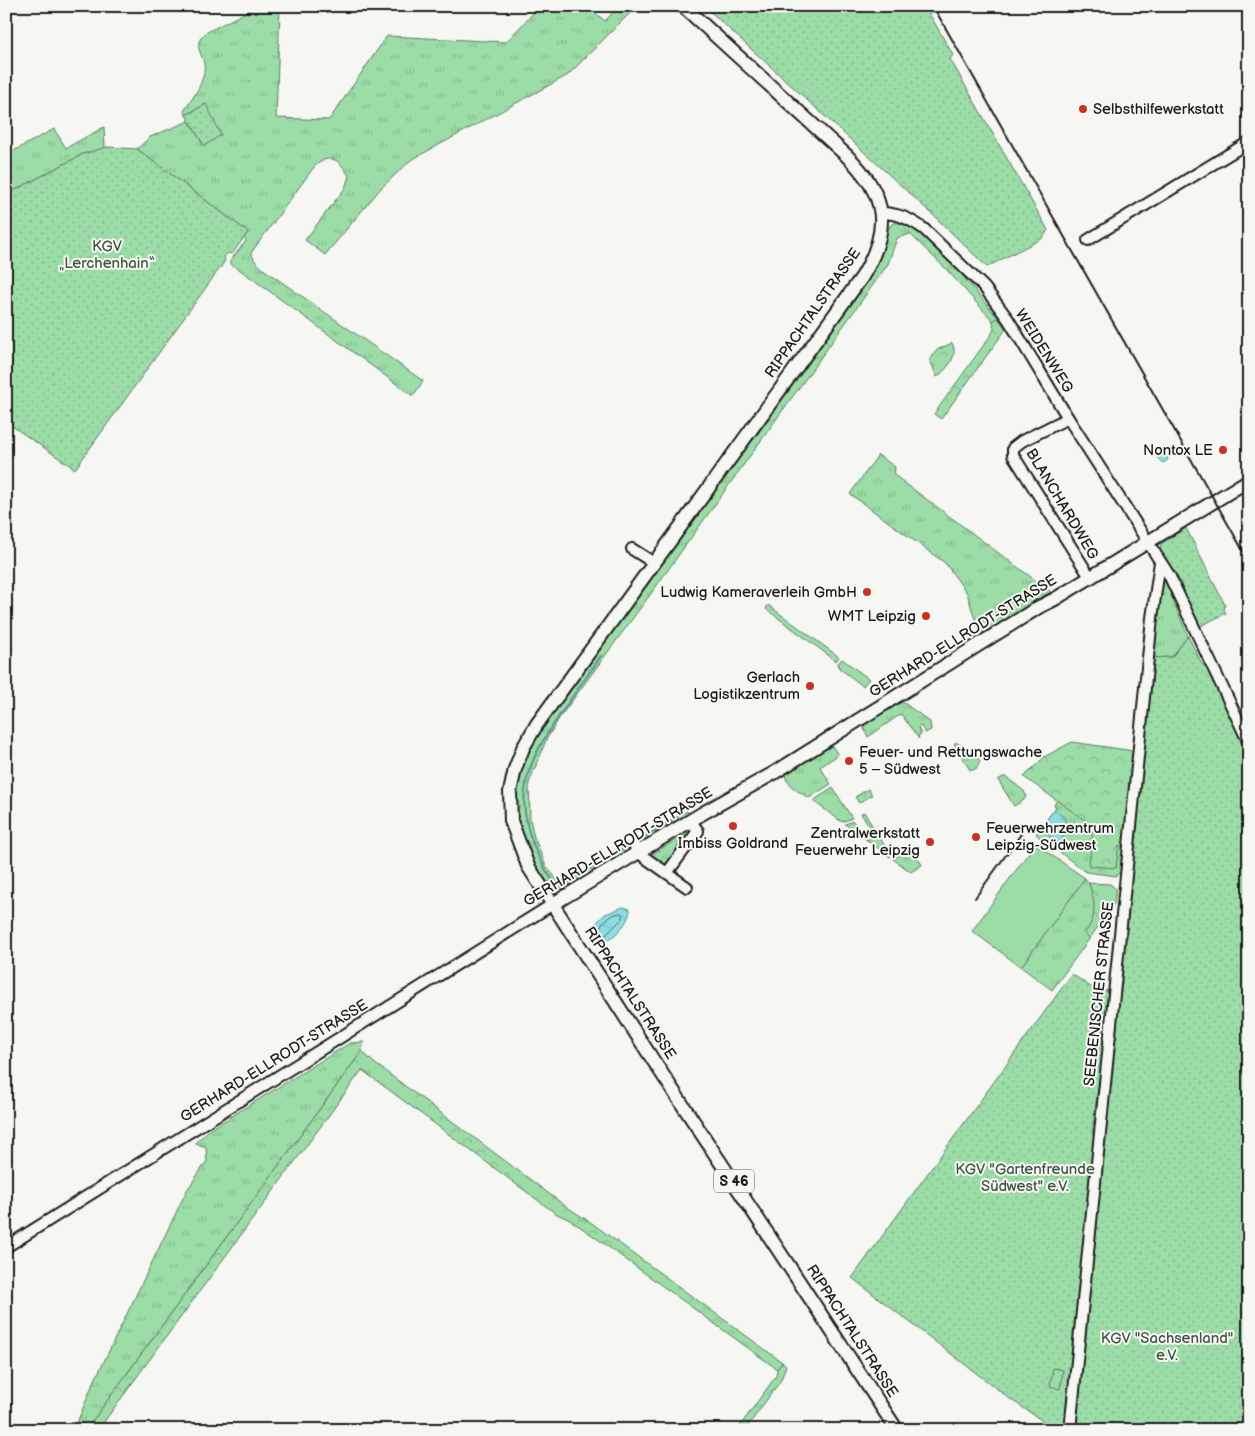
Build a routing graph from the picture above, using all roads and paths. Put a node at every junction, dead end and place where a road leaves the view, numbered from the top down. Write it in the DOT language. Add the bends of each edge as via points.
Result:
graph roads {
  1 [pos="683,6"];
  2 [pos="1249,142"];
  3 [pos="881,213"];
  4 [pos="1088,240"];
  5 [pos="1068,418"];
  6 [pos="1249,480"];
  7 [pos="1147,542"];
  8 [pos="632,549"];
  9 [pos="1160,562"];
  10 [pos="654,563"];
  11 [pos="1090,577"];
  12 [pos="1249,742"];
  13 [pos="691,821"];
  14 [pos="638,850"];
  15 [pos="666,873"];
  16 [pos="687,887"];
  17 [pos="553,904"];
  18 [pos="6,1247"];
  19 [pos="897,1430"];
  20 [pos="1070,1430"];
  1 -- 3 [label="main road, RIPPACHTALSTRASSE" via="857,165 873,188"];
  2 -- 4 [label="street"];
  3 -- 5 [label="street, WEIDENWEG" via="913,221 984,287 1008,319"];
  3 -- 10 [label="main road, RIPPACHTALSTRASSE" via="878,245 862,277"];
  5 -- 7 [label="street, WEIDENWEG"];
  5 -- 11 [label="street, BLANCHARDWEG" via="1013,448 1013,455"];
  6 -- 7 [label="main road, GERHARD-ELLRODT-STRASSE"];
  7 -- 9 [label="street, WEIDENWEG"];
  7 -- 11 [label="main road, GERHARD-ELLRODT-STRASSE"];
  8 -- 10 [label="street"];
  9 -- 12 [label="street, WEIDENWEG"];
  9 -- 20 [label="street, SEEBENISCHER STRASSE"];
  10 -- 17 [label="main road, RIPPACHTALSTRASSE" via="538,724 515,769 510,792 511,822 528,866"];
  11 -- 13 [label="main road, GERHARD-ELLRODT-STRASSE"];
  13 -- 14 [label="main road, GERHARD-ELLRODT-STRASSE"];
  13 -- 15 [label="street" via="698,831"];
  14 -- 15 [label="street"];
  14 -- 17 [label="main road, GERHARD-ELLRODT-STRASSE"];
  15 -- 16 [label="street"];
  17 -- 18 [label="street, GERHARD-ELLRODT-STRASSE"];
  17 -- 19 [label="main road, RIPPACHTALSTRASSE / S 46"];
}
